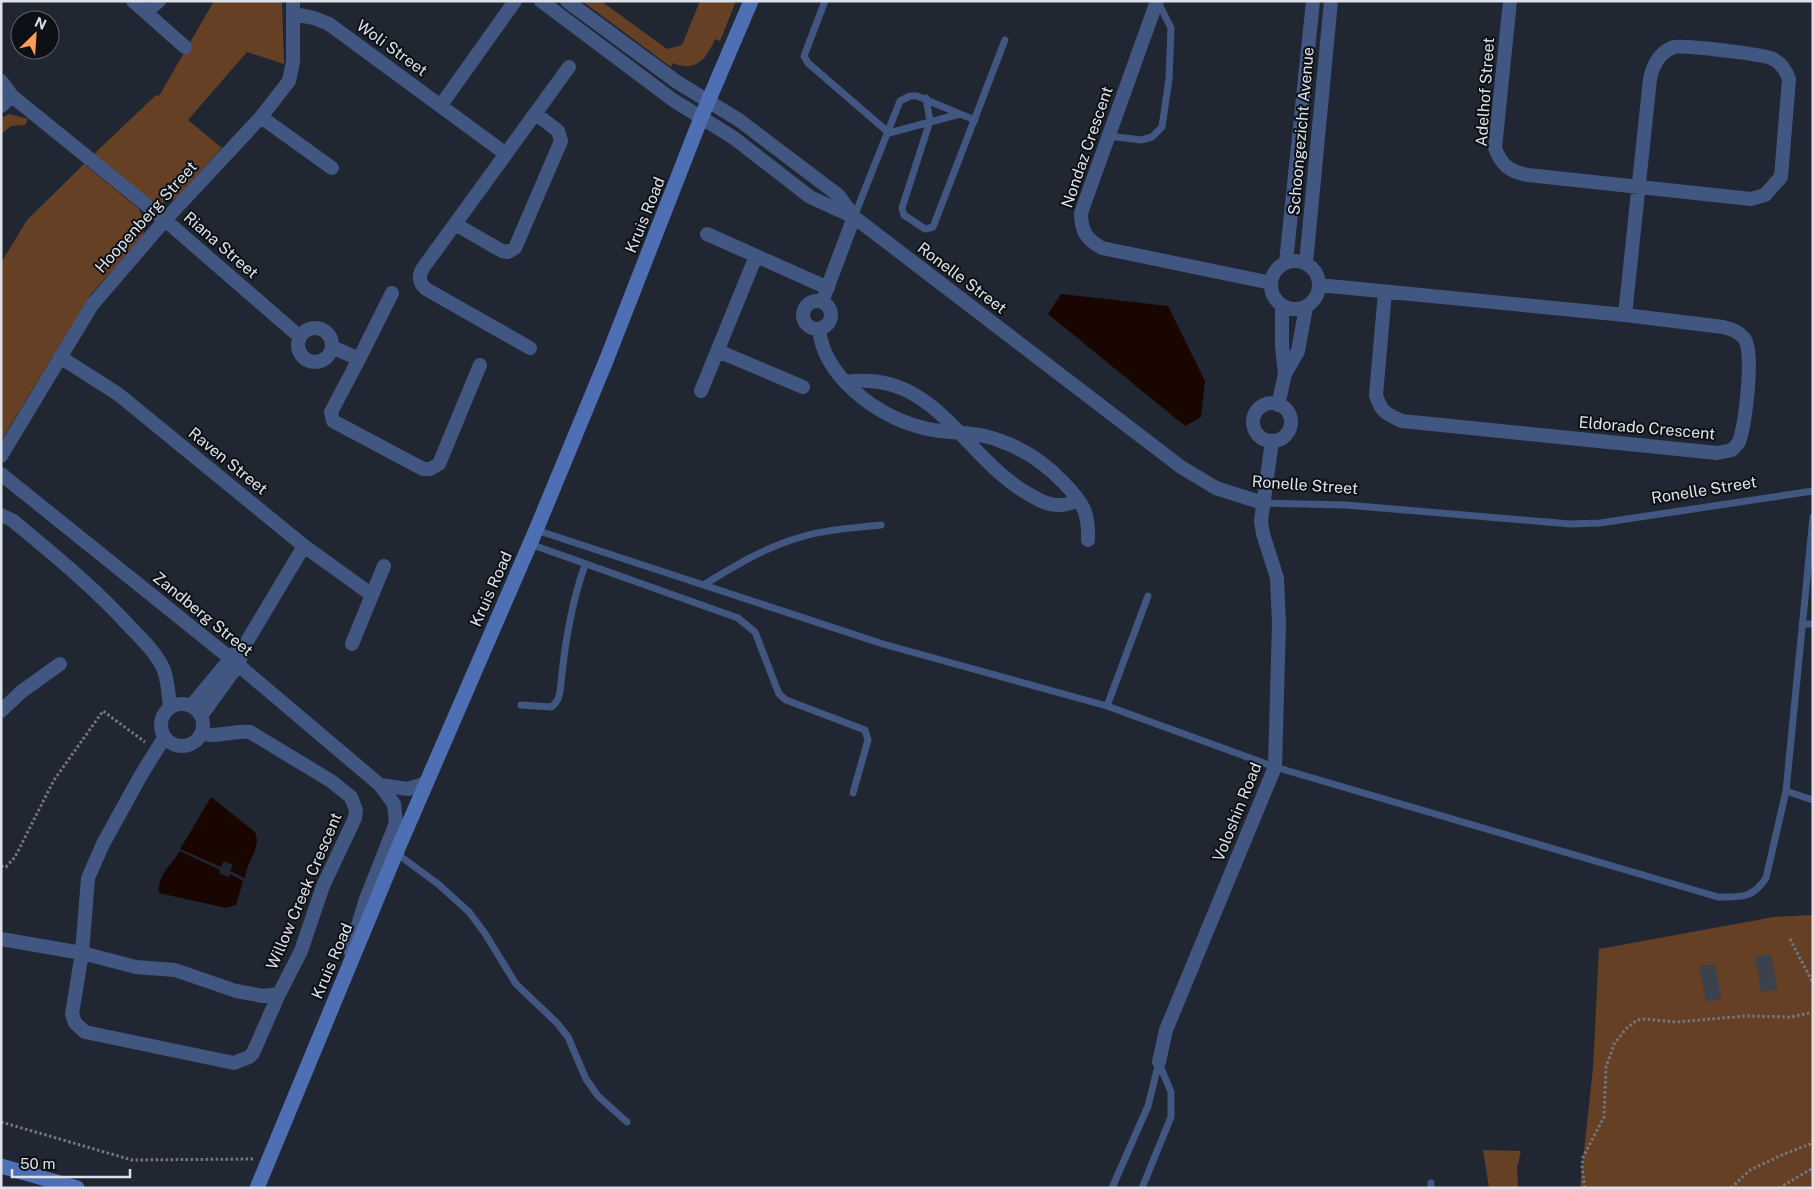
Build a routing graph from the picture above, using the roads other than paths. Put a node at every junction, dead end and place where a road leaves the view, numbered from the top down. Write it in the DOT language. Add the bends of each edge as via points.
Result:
graph roads {
  1 [pos="133,1"];
  2 [pos="159,1"];
  3 [pos="515,1"];
  4 [pos="541,1"];
  5 [pos="567,1"];
  6 [pos="752,1"];
  7 [pos="825,1"];
  8 [pos="1157,1"];
  9 [pos="1312,1"];
  10 [pos="1331,1"];
  11 [pos="1510,1"];
  12 [pos="293,8"];
  13 [pos="146,12"];
  14 [pos="1005,40"];
  15 [pos="186,47"];
  16 [pos="570,67"];
  17 [pos="1,81"];
  18 [pos="12,96"];
  19 [pos="926,98"];
  20 [pos="708,101"];
  21 [pos="441,105"];
  22 [pos="1,106"];
  23 [pos="536,114"];
  24 [pos="960,114"];
  25 [pos="261,117"];
  26 [pos="701,118"];
  27 [pos="975,120"];
  28 [pos="930,121"];
  29 [pos="889,133"];
  30 [pos="1109,136"];
  31 [pos="506,154"];
  32 [pos="332,168"];
  33 [pos="1638,187"];
  34 [pos="854,217"];
  35 [pos="165,220"];
  36 [pos="455,224"];
  37 [pos="707,234"];
  38 [pos="756,256"];
  39 [pos="1286,262"];
  40 [pos="1306,264"];
  41 [pos="1270,284"];
  42 [pos="1320,285"];
  43 [pos="828,288"];
  44 [pos="1385,292"];
  45 [pos="392,293"];
  46 [pos="822,302"];
  47 [pos="1282,305"];
  48 [pos="1306,307"];
  49 [pos="1625,315"];
  50 [pos="819,329"];
  51 [pos="300,337"];
  52 [pos="332,347"];
  53 [pos="530,348"];
  54 [pos="718,351"];
  55 [pos="60,357"];
  56 [pos="359,359"];
  57 [pos="480,365"];
  58 [pos="1285,374"];
  59 [pos="846,382"];
  60 [pos="803,387"];
  61 [pos="702,391"];
  62 [pos="1278,404"];
  63 [pos="963,434"];
  64 [pos="1272,441"];
  65 [pos="1,456"];
  66 [pos="1,474"];
  67 [pos="1813,491"];
  68 [pos="1079,501"];
  69 [pos="1263,503"];
  70 [pos="1,515"];
  71 [pos="1813,517"];
  72 [pos="881,525"];
  73 [pos="533,537"];
  74 [pos="1088,540"];
  75 [pos="304,546"];
  76 [pos="585,565"];
  77 [pos="384,566"];
  78 [pos="706,584"];
  79 [pos="372,596"];
  80 [pos="1148,596"];
  81 [pos="1802,624"];
  82 [pos="1813,624"];
  83 [pos="352,644"];
  84 [pos="234,662"];
  85 [pos="60,664"];
  86 [pos="521,705"];
  87 [pos="1107,706"];
  88 [pos="170,708"];
  89 [pos="1,711"];
  90 [pos="196,711"];
  91 [pos="202,734"];
  92 [pos="164,738"];
  93 [pos="1275,767"];
  94 [pos="427,783"];
  95 [pos="380,785"];
  96 [pos="1786,791"];
  97 [pos="853,793"];
  98 [pos="1813,800"];
  99 [pos="396,852"];
  100 [pos="1,939"];
  101 [pos="82,953"];
  102 [pos="343,981"];
  103 [pos="279,994"];
  104 [pos="1159,1062"];
  105 [pos="627,1122"];
  106 [pos="1,1166"];
  107 [pos="77,1188"];
  108 [pos="257,1188"];
  109 [pos="1112,1188"];
  110 [pos="1142,1188"];
  1 -- 13 [label="street"];
  2 -- 13 [label="street"];
  3 -- 21 [label="street"];
  4 -- 26 [label="street, Ronelle Street"];
  5 -- 20 [label="street, Ronelle Street"];
  6 -- 20 [label="street, Kruis Road"];
  7 -- 29 [label="lane" via="804,56"];
  8 -- 30 [label="street, Nondaz Crescent"];
  8 -- 30 [label="lane" via="1171,28 1169,79 1162,127 1152,137 1141,140"];
  9 -- 39 [label="street, Schoongezicht Avenue"];
  10 -- 40 [label="street, Schoongezicht Avenue"];
  11 -- 33 [label="street, Adelhof Street" via="1495,148 1499,158 1506,168 1517,174"];
  12 -- 21 [label="street, Woli Street" via="329,24"];
  12 -- 25 [label="street, Hoopenberg Street" via="292,75"];
  13 -- 15 [label="street"];
  14 -- 27 [label="lane"];
  16 -- 23 [label="street"];
  17 -- 18 [label="street, Riana Street"];
  18 -- 22 [label="street"];
  18 -- 35 [label="street, Riana Street"];
  19 -- 24 [label="lane"];
  19 -- 28 [label="lane"];
  19 -- 29 [label="lane" via="910,96 900,101"];
  20 -- 26 [label="street, Kruis Road"];
  20 -- 34 [label="street, Ronelle Street" via="739,120 838,196"];
  21 -- 31 [label="street, Woli Street"];
  23 -- 31 [label="street"];
  23 -- 36 [label="street" via="558,131 561,141 515,248 502,251"];
  24 -- 27 [label="lane"];
  24 -- 28 [label="lane"];
  25 -- 32 [label="street"];
  25 -- 35 [label="street, Hoopenberg Street"];
  26 -- 34 [label="street, Ronelle Street" via="734,138 810,196"];
  26 -- 73 [label="street, Kruis Road"];
  27 -- 28 [label="lane" via="933,227 925,229 904,215 902,208"];
  28 -- 29 [label="lane"];
  29 -- 34 [label="lane"];
  30 -- 41 [label="street, Nondaz Crescent" via="1081,213 1084,233 1092,243 1102,248"];
  31 -- 36 [label="street"];
  33 -- 33 [label="street" via="1751,199 1764,195 1781,177 1789,79 1785,68 1773,59 1756,54 1675,47 1663,53 1653,66 1650,79"];
  33 -- 49 [label="street"];
  34 -- 43 [label="street"];
  34 -- 69 [label="street, Ronelle Street" via="1181,467 1216,488"];
  35 -- 51 [label="street, Riana Street"];
  35 -- 55 [label="street, Hoopenberg Street" via="92,305"];
  36 -- 53 [label="street" via="420,272 421,284"];
  37 -- 38 [label="street"];
  38 -- 43 [label="street"];
  38 -- 54 [label="street"];
  39 -- 40 [label="street" via="1294,260"];
  39 -- 41 [label="street" via="1274,272"];
  40 -- 42 [label="street" via="1315,271"];
  41 -- 47 [label="street" via="1273,296"];
  42 -- 44 [label="street, Eldorado Crescent"];
  42 -- 48 [label="street" via="1314,300"];
  43 -- 46 [label="street"];
  44 -- 49 [label="street, Eldorado Crescent"];
  44 -- 49 [label="street, Eldorado Crescent" via="1376,395 1380,408 1389,416 1402,421 1717,453 1732,450 1742,434 1748,368 1748,348 1744,338 1736,330 1723,327"];
  45 -- 56 [label="street"];
  46 -- 50 [label="street" via="829,308 831,317 827,325"];
  46 -- 50 [label="street" via="813,302 804,312 807,324"];
  47 -- 48 [label="street" via="1294,309"];
  47 -- 58 [label="street"];
  48 -- 58 [label="street" via="1298,351"];
  50 -- 59 [label="street" via="833,367"];
  51 -- 52 [label="street" via="308,329 320,328 330,335"];
  51 -- 52 [label="street" via="301,354 310,361 322,360"];
  52 -- 56 [label="street"];
  54 -- 60 [label="street"];
  54 -- 61 [label="street"];
  55 -- 65 [label="street, Hoopenberg Street"];
  55 -- 75 [label="street, Raven Street" via="118,394"];
  56 -- 57 [label="street" via="331,412 333,421 423,469 439,464"];
  58 -- 62 [label="street"];
  59 -- 63 [label="street" via="874,406 898,419 920,428"];
  59 -- 63 [label="street" via="874,380 904,388"];
  62 -- 64 [label="street" via="1289,414 1291,426 1284,437"];
  62 -- 64 [label="street" via="1262,407 1257,411 1254,422 1257,433"];
  63 -- 68 [label="street" via="984,435 1020,449 1052,471"];
  63 -- 68 [label="street" via="996,471 1020,490 1052,504"];
  64 -- 69 [label="street"];
  66 -- 84 [label="street, Zandberg Street"];
  67 -- 69 [label="lane, Ronelle Street" via="1600,523 1570,524 1346,505"];
  68 -- 74 [label="street" via="1088,521"];
  69 -- 93 [label="street, Voloshin Road" via="1263,534 1277,578"];
  70 -- 88 [label="street" via="12,520 70,568 140,636 164,670"];
  71 -- 81 [label="lane"];
  72 -- 78 [label="lane" via="825,532 780,544 748,558"];
  73 -- 76 [label="lane"];
  73 -- 78 [label="lane"];
  73 -- 94 [label="street, Kruis Road"];
  75 -- 79 [label="street, Raven Street"];
  75 -- 84 [label="street"];
  76 -- 86 [label="lane" via="566,629 559,698 551,706"];
  76 -- 97 [label="lane" via="738,618 750,627 755,632 779,694 786,700 865,730 868,740"];
  77 -- 79 [label="street"];
  78 -- 87 [label="lane" via="883,644"];
  79 -- 83 [label="street"];
  80 -- 87 [label="lane"];
  81 -- 82 [label="lane"];
  81 -- 96 [label="lane"];
  84 -- 90 [label="street"];
  84 -- 95 [label="street, Zandberg Street"];
  85 -- 89 [label="street"];
  87 -- 93 [label="lane"];
  88 -- 90 [label="street" via="183,704"];
  88 -- 92 [label="street" via="160,723"];
  90 -- 91 [label="street" via="204,726"];
  91 -- 92 [label="street" via="187,746 174,746"];
  91 -- 103 [label="street, Willow Creek Crescent" via="219,737 250,732 331,781 355,804 355,818 330,866 301,951"];
  92 -- 101 [label="street" via="103,844 88,878"];
  93 -- 96 [label="lane" via="1718,897 1741,897 1759,889 1766,878"];
  93 -- 104 [label="street, Voloshin Road" via="1166,1030"];
  94 -- 95 [label="street" via="408,789"];
  94 -- 99 [label="street, Kruis Road"];
  95 -- 102 [label="street, Zandberg Street" via="394,804 396,823 366,899"];
  96 -- 98 [label="lane"];
  99 -- 102 [label="street, Kruis Road"];
  99 -- 105 [label="lane" via="469,912 516,984 568,1037 586,1079 598,1096"];
  100 -- 101 [label="street, Willow Creek Crescent"];
  101 -- 103 [label="street, Willow Creek Crescent" via="136,967 175,970 236,991 263,996"];
  101 -- 103 [label="street" via="72,1014 79,1028 234,1063 253,1053"];
  102 -- 108 [label="street, Kruis Road"];
  104 -- 109 [label="lane" via="1148,1106"];
  104 -- 110 [label="lane" via="1172,1092 1171,1117"];
  106 -- 107 [label="street"];
}
